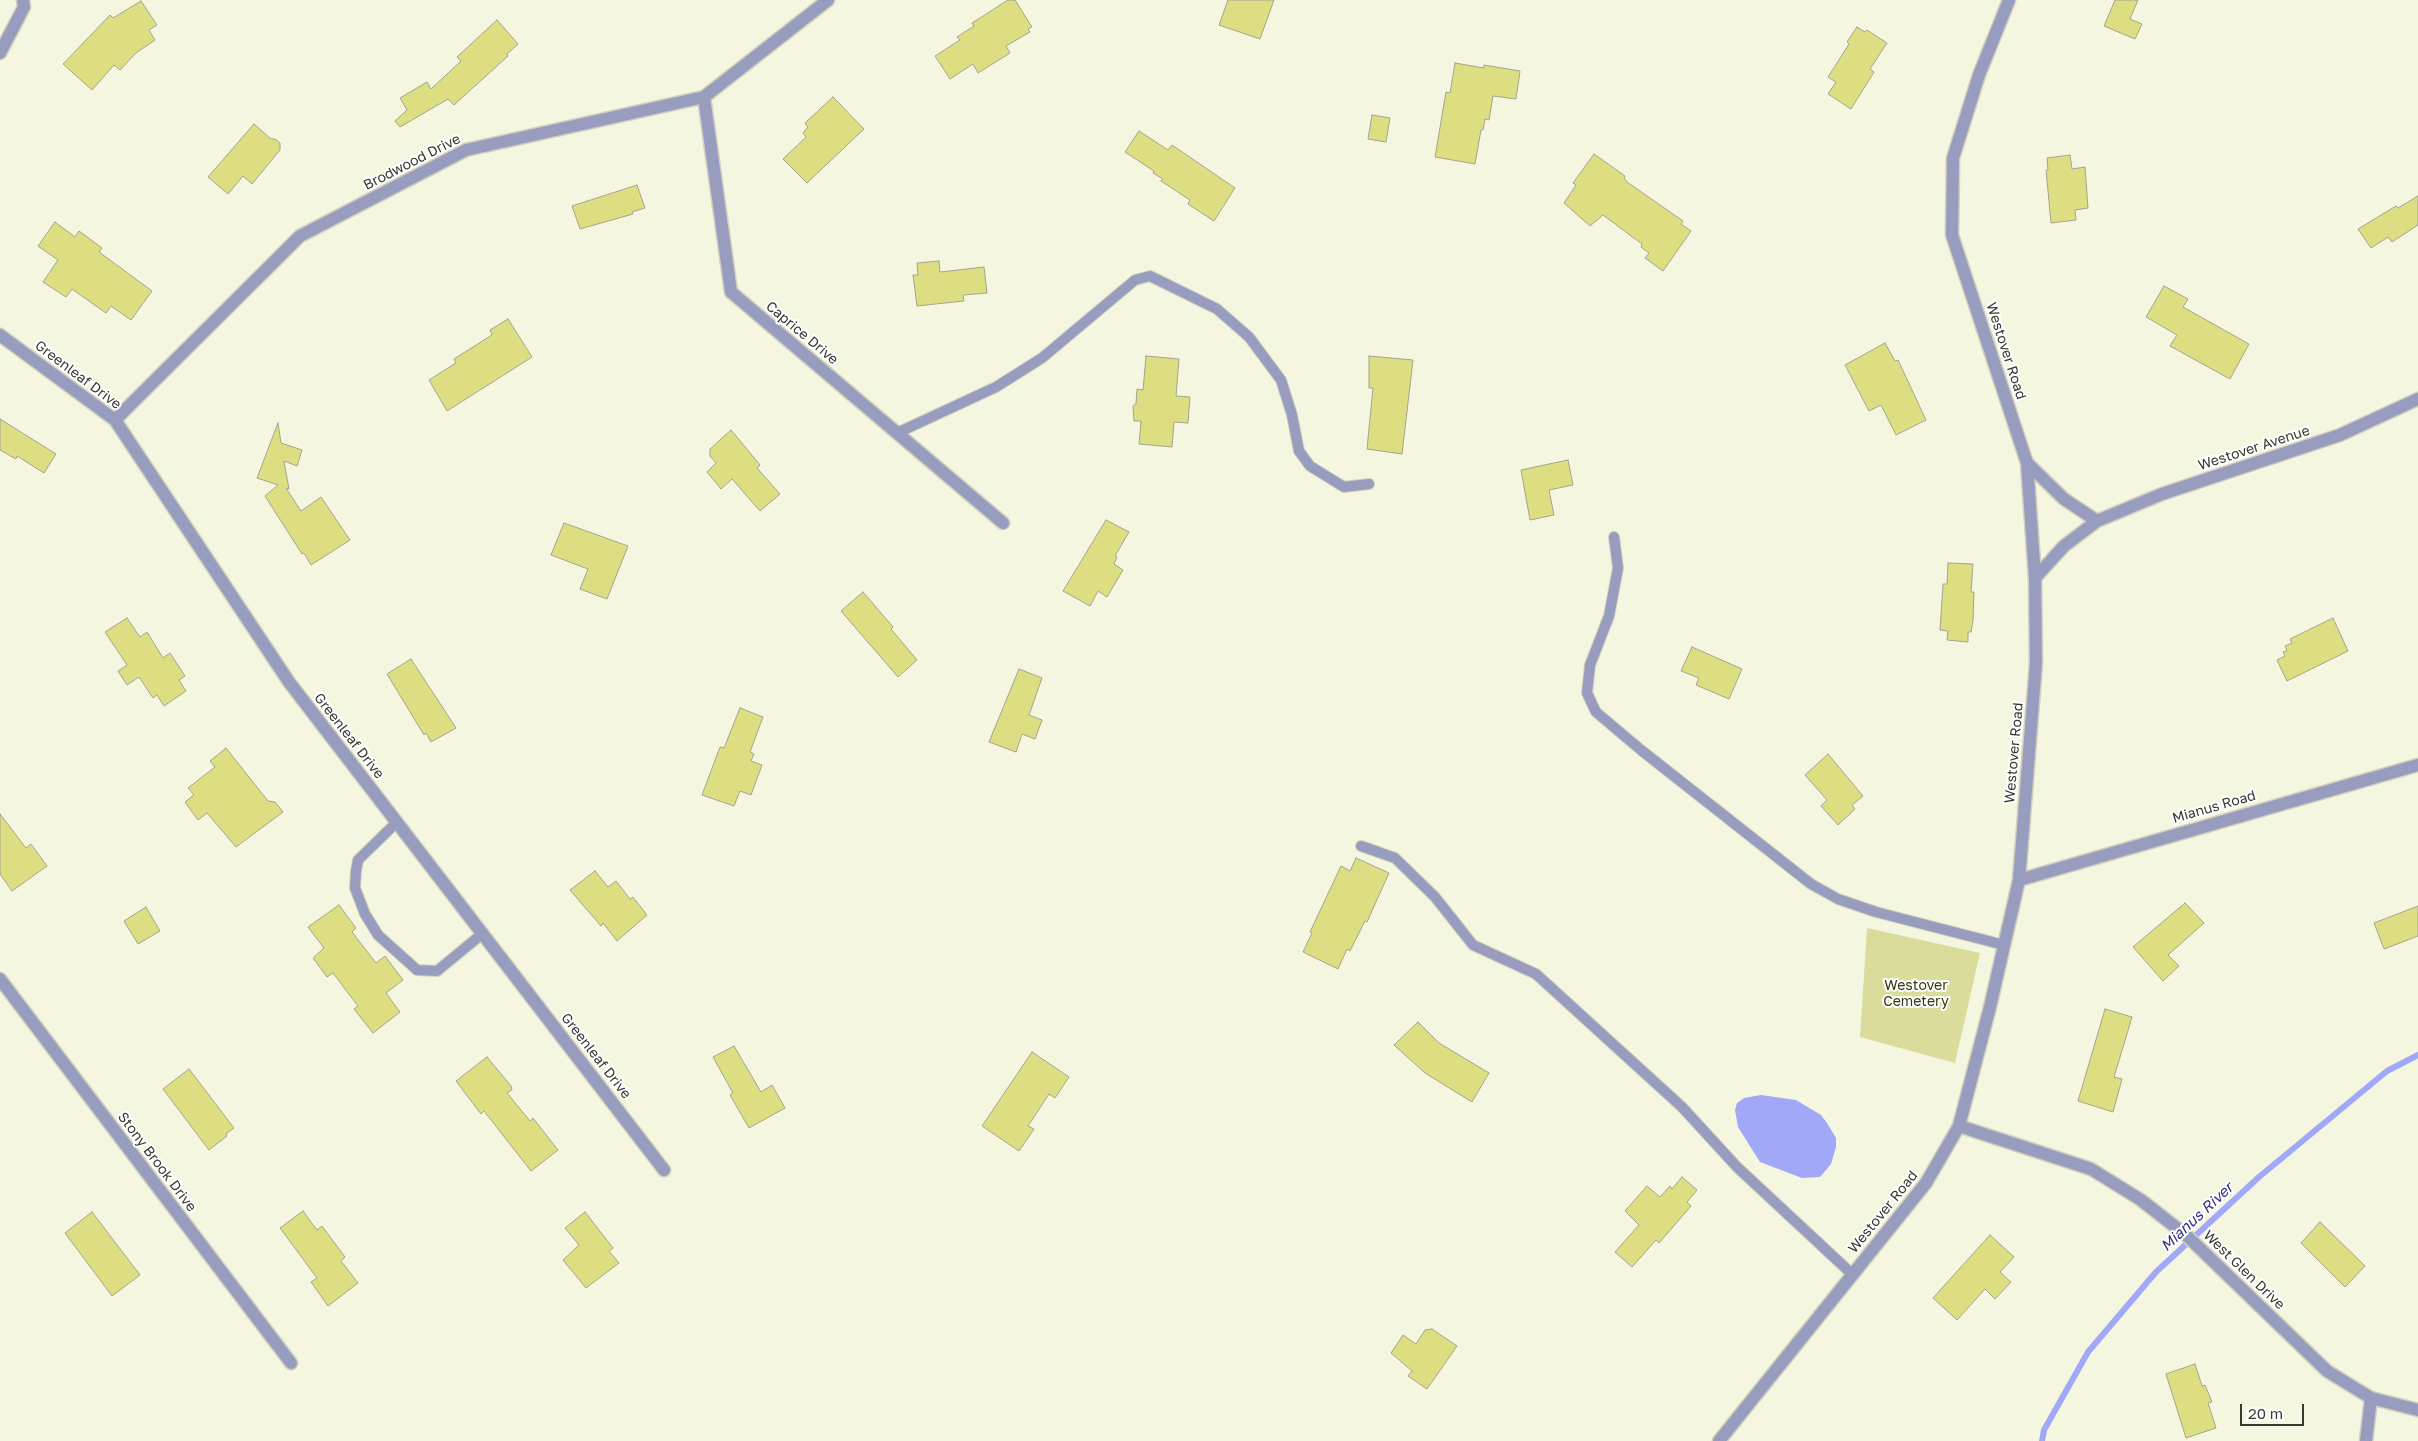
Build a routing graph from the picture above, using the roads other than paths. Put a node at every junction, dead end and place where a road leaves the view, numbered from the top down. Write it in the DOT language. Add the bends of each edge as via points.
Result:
graph roads {
  1 [pos="23,0"];
  2 [pos="828,0"];
  3 [pos="2009,0"];
  4 [pos="0,53"];
  5 [pos="704,97"];
  6 [pos="0,335"];
  7 [pos="2418,399"];
  8 [pos="114,420"];
  9 [pos="897,433"];
  10 [pos="2027,464"];
  11 [pos="1370,484"];
  12 [pos="2097,522"];
  13 [pos="1004,523"];
  14 [pos="1614,537"];
  15 [pos="2035,578"];
  16 [pos="2418,765"];
  17 [pos="397,822"];
  18 [pos="1361,846"];
  19 [pos="2019,880"];
  20 [pos="482,934"];
  21 [pos="2004,945"];
  22 [pos="0,979"];
  23 [pos="1959,1126"];
  24 [pos="664,1170"];
  25 [pos="1852,1274"];
  26 [pos="291,1363"];
  27 [pos="2371,1398"];
  28 [pos="2418,1410"];
  29 [pos="1719,1441"];
  30 [pos="2366,1441"];
  1 -- 4 [label="street" via="24,7"];
  2 -- 5 [label="street, Brodwood Drive"];
  3 -- 10 [label="street, Westover Road" via="1979,75 1953,158 1952,235"];
  5 -- 8 [label="street, Brodwood Drive" via="466,150 300,236"];
  5 -- 9 [label="street, Caprice Drive" via="731,292"];
  6 -- 8 [label="street, Greenleaf Drive"];
  7 -- 12 [label="street, Westover Avenue" via="2340,435 2162,494"];
  8 -- 17 [label="street, Greenleaf Drive" via="289,682"];
  9 -- 11 [label="lane" via="996,388 1042,358 1134,280 1150,276 1218,309 1249,337 1281,380 1299,451 1310,466 1344,487"];
  9 -- 13 [label="street, Caprice Drive"];
  10 -- 12 [label="street" via="2064,499"];
  10 -- 15 [label="street, Westover Road"];
  12 -- 15 [label="street, Westover Avenue" via="2064,546"];
  14 -- 21 [label="lane" via="1618,568 1609,616 1590,665 1587,693 1596,712 1811,884 1838,899 1876,912"];
  15 -- 19 [label="street, Westover Road" via="2036,663"];
  16 -- 19 [label="street, Mianus Road"];
  17 -- 20 [label="street, Greenleaf Drive"];
  17 -- 20 [label="lane" via="358,860 356,871 355,888 378,935 417,970 437,971"];
  18 -- 25 [label="lane" via="1395,858 1435,898 1473,945 1536,974 1682,1107 1737,1167"];
  19 -- 21 [label="street, Westover Road"];
  20 -- 24 [label="street, Greenleaf Drive"];
  21 -- 23 [label="street, Westover Road"];
  22 -- 26 [label="street, Stony Brook Drive"];
  23 -- 25 [label="street, Westover Road" via="1926,1183"];
  23 -- 27 [label="street, West Glen Drive" via="2091,1170 2169,1220 2327,1371"];
  25 -- 29 [label="street, Westover Road"];
  27 -- 28 [label="street, West Glen Drive"];
  27 -- 30 [label="street"];
}
